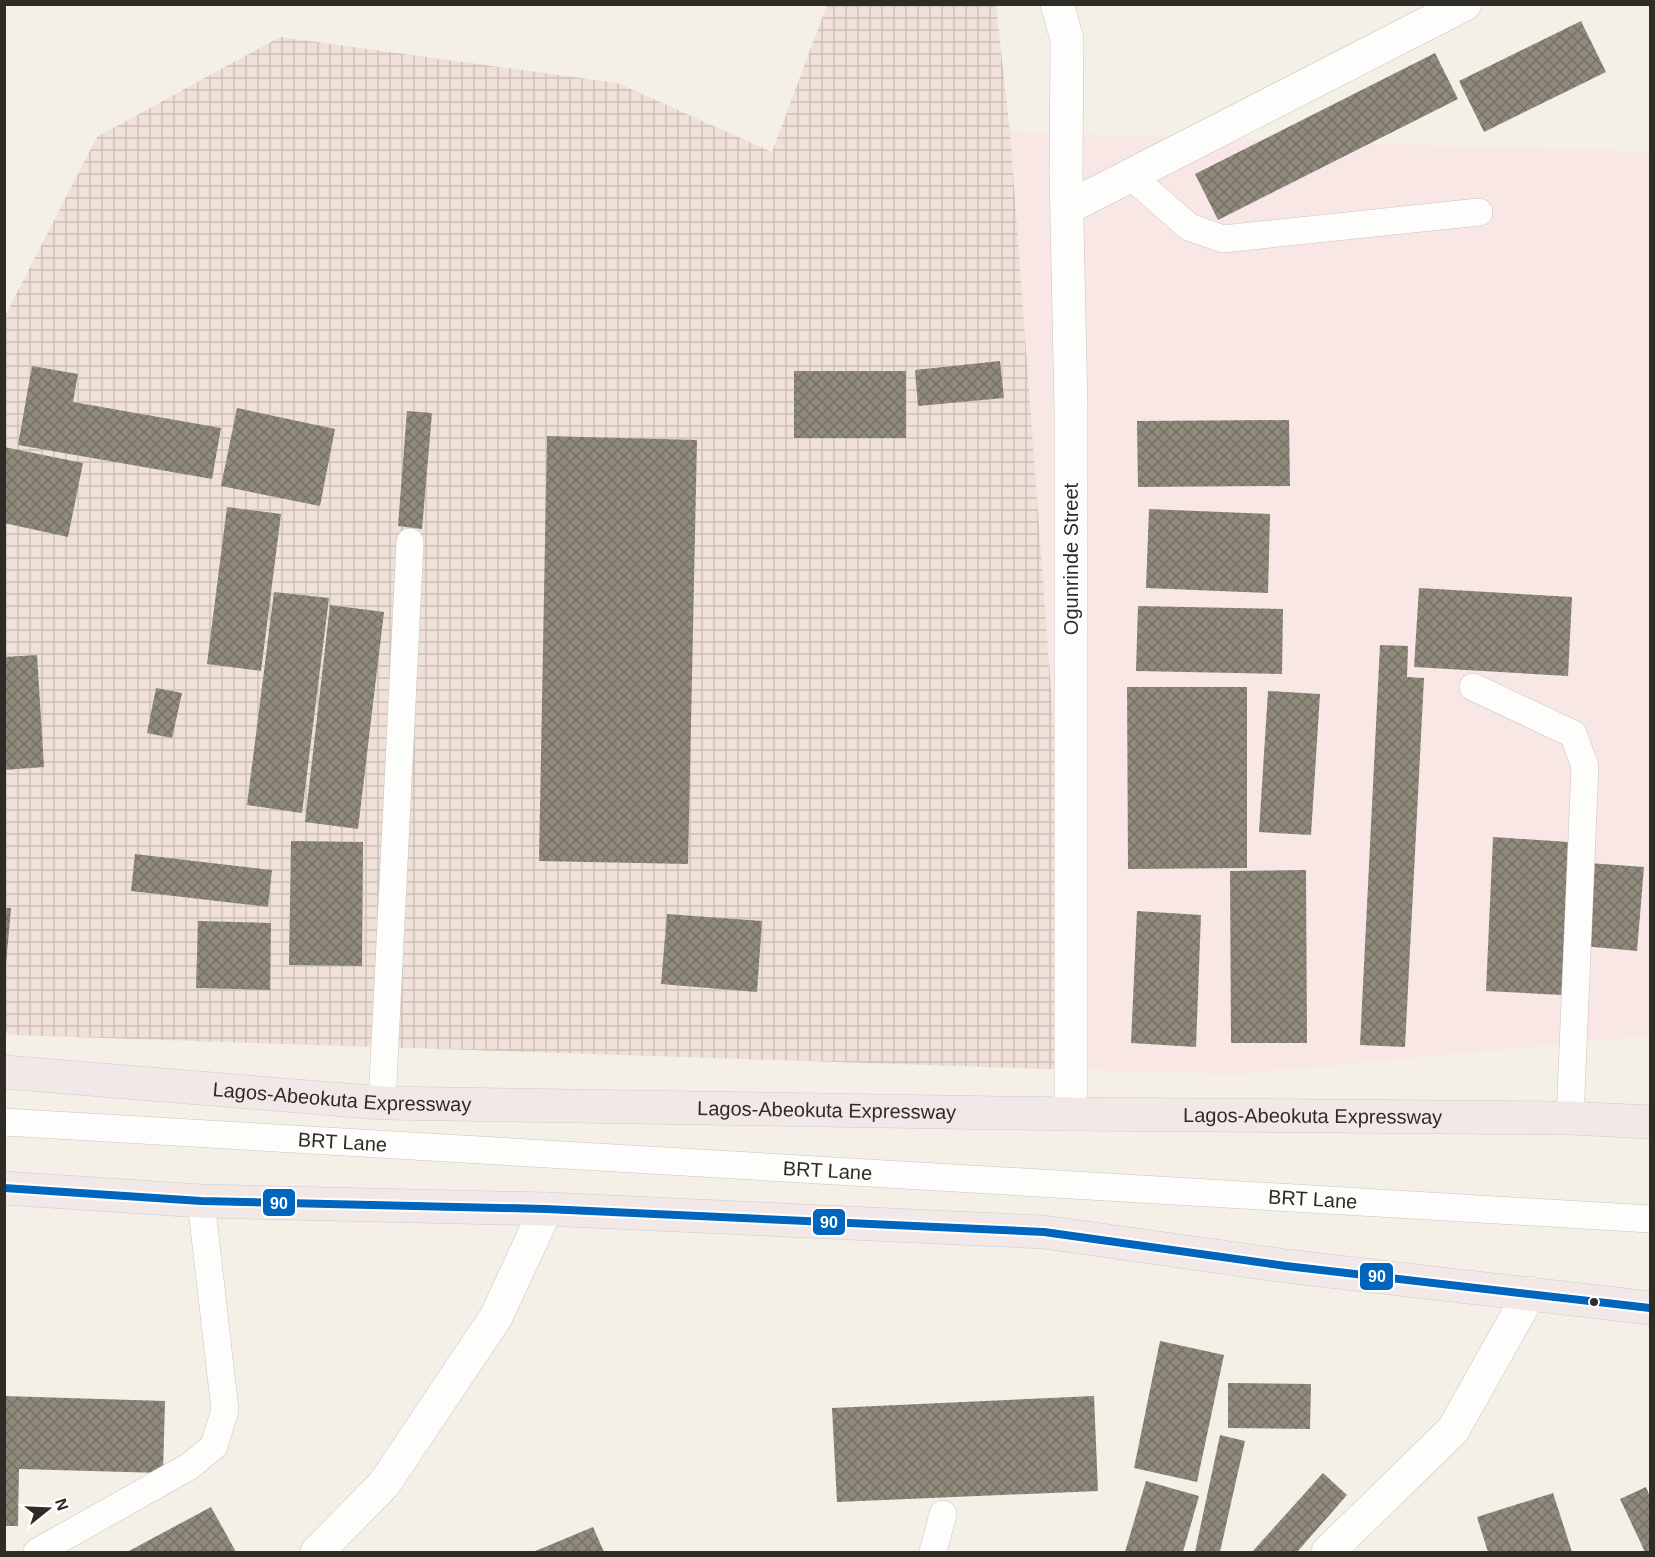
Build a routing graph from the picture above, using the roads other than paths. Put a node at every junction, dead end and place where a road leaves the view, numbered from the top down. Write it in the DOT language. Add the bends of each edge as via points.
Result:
graph roads {
  1 [pos="1057,4"];
  2 [pos="1465,4"];
  3 [pos="1131,176"];
  4 [pos="1067,208"];
  5 [pos="1479,212"];
  6 [pos="410,542"];
  7 [pos="1473,687"];
  8 [pos="4,1072"];
  9 [pos="382,1103"];
  10 [pos="1071,1114"];
  11 [pos="1570,1118"];
  12 [pos="4,1122"];
  13 [pos="1650,1122"];
  14 [pos="4,1188"];
  15 [pos="201,1201"];
  16 [pos="546,1209"];
  17 [pos="1650,1219"];
  18 [pos="1530,1293"];
  19 [pos="1650,1308"];
  20 [pos="943,1514"];
  21 [pos="37,1552"];
  22 [pos="317,1552"];
  23 [pos="933,1552"];
  24 [pos="1328,1552"];
  1 -- 4 [label="street, Ogunrinde Street" via="1067,39"];
  2 -- 3 [label="street"];
  3 -- 4 [label="street"];
  3 -- 5 [label="lane" via="1189,227 1223,239"];
  4 -- 10 [label="street, Ogunrinde Street" via="1071,410"];
  6 -- 9 [label="lane"];
  7 -- 11 [label="lane" via="1573,734 1585,766"];
  8 -- 9 [label="highway, Lagos-Abeokuta Expressway"];
  9 -- 10 [label="highway, Lagos-Abeokuta Expressway"];
  10 -- 11 [label="highway, Lagos-Abeokuta Expressway"];
  11 -- 13 [label="highway, Lagos-Abeokuta Expressway"];
  12 -- 17 [label="lane, BRT Lane"];
  14 -- 15 [label="highway"];
  15 -- 16 [label="highway"];
  15 -- 21 [label="lane" via="225,1410 214,1446 190,1466"];
  16 -- 18 [label="highway" via="1044,1232 1286,1266"];
  16 -- 22 [label="street" via="484,1335 384,1484"];
  18 -- 19 [label="highway"];
  18 -- 24 [label="street" via="1452,1430"];
  20 -- 23 [label="lane"];
}
